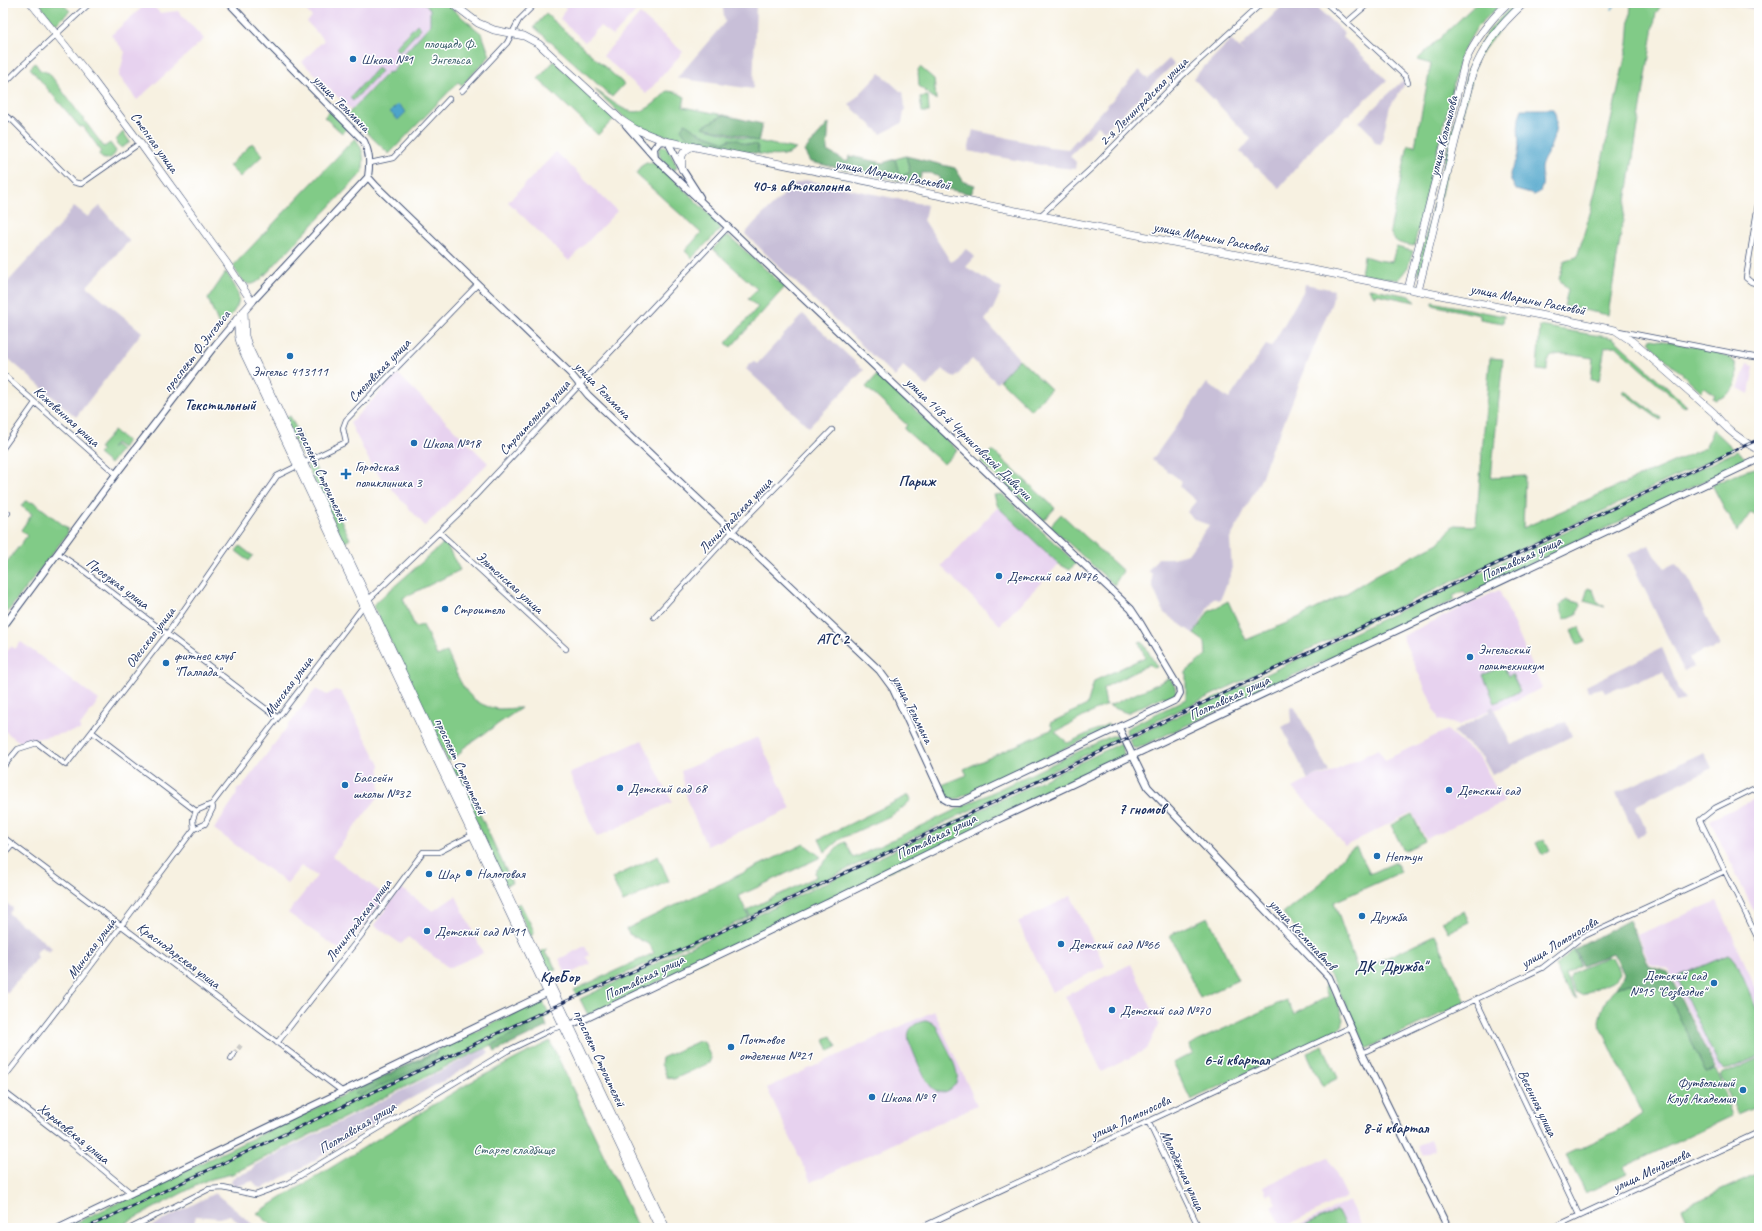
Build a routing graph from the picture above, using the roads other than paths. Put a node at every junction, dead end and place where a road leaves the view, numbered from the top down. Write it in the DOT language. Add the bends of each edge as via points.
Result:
graph roads {
  1 [pos="31,3"];
  2 [pos="90,3"];
  3 [pos="229,3"];
  4 [pos="452,3"];
  5 [pos="536,3"];
  6 [pos="1262,3"];
  7 [pos="1326,3"];
  8 [pos="1369,3"];
  9 [pos="1508,3"];
  10 [pos="1524,3"];
  11 [pos="1347,22"];
  12 [pos="513,33"];
  13 [pos="55,34"];
  14 [pos="1408,82"];
  15 [pos="3,85"];
  16 [pos="462,91"];
  17 [pos="449,99"];
  18 [pos="3,114"];
  19 [pos="621,120"];
  20 [pos="666,141"];
  21 [pos="140,143"];
  22 [pos="691,147"];
  23 [pos="655,158"];
  24 [pos="370,163"];
  25 [pos="682,169"];
  26 [pos="368,177"];
  27 [pos="1759,198"];
  28 [pos="708,208"];
  29 [pos="1040,216"];
  30 [pos="728,227"];
  31 [pos="478,284"];
  32 [pos="1759,284"];
  33 [pos="1408,289"];
  34 [pos="1418,291"];
  35 [pos="252,302"];
  36 [pos="244,311"];
  37 [pos="237,319"];
  38 [pos="1615,330"];
  39 [pos="1759,358"];
  40 [pos="3,374"];
  41 [pos="580,384"];
  42 [pos="35,403"];
  43 [pos="832,430"];
  44 [pos="3,448"];
  45 [pos="1759,450"];
  46 [pos="1759,459"];
  47 [pos="300,465"];
  48 [pos="116,474"];
  49 [pos="3,509"];
  50 [pos="8,513"];
  51 [pos="439,532"];
  52 [pos="732,532"];
  53 [pos="58,554"];
  54 [pos="365,603"];
  55 [pos="654,617"];
  56 [pos="3,627"];
  57 [pos="167,634"];
  58 [pos="566,649"];
  59 [pos="1172,704"];
  60 [pos="278,718"];
  61 [pos="1119,728"];
  62 [pos="92,732"];
  63 [pos="1132,755"];
  64 [pos="3,768"];
  65 [pos="1759,786"];
  66 [pos="951,803"];
  67 [pos="212,804"];
  68 [pos="196,811"];
  69 [pos="194,829"];
  70 [pos="472,835"];
  71 [pos="3,837"];
  72 [pos="12,844"];
  73 [pos="3,856"];
  74 [pos="1725,871"];
  75 [pos="121,926"];
  76 [pos="1759,941"];
  77 [pos="550,992"];
  78 [pos="1476,1000"];
  79 [pos="566,1025"];
  80 [pos="1350,1027"];
  81 [pos="277,1043"];
  82 [pos="1362,1053"];
  83 [pos="234,1054"];
  84 [pos="231,1059"];
  85 [pos="3,1079"];
  86 [pos="3,1091"];
  87 [pos="343,1092"];
  88 [pos="1148,1122"];
  89 [pos="1759,1132"];
  90 [pos="131,1193"];
  91 [pos="1579,1215"];
  92 [pos="59,1228"];
  93 [pos="131,1228"];
  94 [pos="659,1228"];
  95 [pos="666,1228"];
  96 [pos="920,1228"];
  97 [pos="1199,1228"];
  98 [pos="1448,1228"];
  99 [pos="1552,1228"];
  1 -- 13 [label="main road, Степная улица"];
  2 -- 13 [label="street"];
  3 -- 24 [label="street, улица Тельмана" via="364,141 370,152"];
  4 -- 12 [label="main road, улица 148-й Черниговской Дивизии" via="478,23 494,30"];
  5 -- 12 [label="street" via="519,20"];
  6 -- 29 [label="street, 2-я Ленинградская улица" via="1183,75 1095,165"];
  7 -- 11 [label="street"];
  8 -- 11 [label="street"];
  9 -- 33 [label="main road, улица Колотилова" via="1483,29 1465,62"];
  10 -- 34 [label="main road, улица Колотилова" via="1495,33 1480,55 1472,77"];
  11 -- 14 [label="street" via="1406,77"];
  12 -- 16 [label="street" via="507,43"];
  12 -- 19 [label="main road, улица 148-й Черниговской Дивизии" via="540,44"];
  13 -- 15 [label="street"];
  13 -- 21 [label="main road, Степная улица"];
  17 -- 24 [label="street" via="393,158"];
  18 -- 21 [label="street" via="13,121 72,182 78,184"];
  19 -- 20 [label="main road, улица Марины Расковой" via="635,129"];
  19 -- 23 [label="street, улица 148-й Черниговской Дивизии"];
  20 -- 22 [label="main road, улица Марины Расковой"];
  20 -- 23 [label="street" via="659,142 654,148"];
  20 -- 25 [label="street, улица 148-й Черниговской Дивизии"];
  21 -- 35 [label="main road, Степная улица"];
  22 -- 25 [label="main road" via="685,149 681,156"];
  22 -- 29 [label="main road, улица Марины Расковой"];
  23 -- 28 [label="street, улица 148-й Черниговской Дивизии"];
  24 -- 26 [label="street, улица Тельмана"];
  25 -- 28 [label="street, улица 148-й Черниговской Дивизии"];
  26 -- 31 [label="street, улица Тельмана"];
  26 -- 35 [label="street, проспект Ф.Энгельса"];
  27 -- 32 [label="street" via="1746,278"];
  28 -- 30 [label="street, улица 148-й Черниговской Дивизии"];
  29 -- 33 [label="main road, улица Марины Расковой"];
  30 -- 41 [label="street, Строительная улица"];
  30 -- 59 [label="street, улица 148-й Черниговской Дивизии" via="1131,609 1179,688 1178,697"];
  31 -- 41 [label="street, улица Тельмана"];
  31 -- 47 [label="street, Смеловская улица" via="346,420 343,428 346,442"];
  33 -- 34 [label="main road, улица Марины Расковой"];
  34 -- 38 [label="main road, улица Марины Расковой"];
  35 -- 36 [label="main road, проспект Ф.Энгельса"];
  36 -- 37 [label="main road, проспект Ф.Энгельса"];
  36 -- 47 [label="main road, проспект Строителей" via="245,336 249,348"];
  37 -- 47 [label="main road, проспект Строителей" via="243,351"];
  37 -- 48 [label="street, проспект Ф.Энгельса"];
  38 -- 39 [label="street"];
  38 -- 45 [label="main road, улица Марины Расковой" via="1633,342 1714,413 1718,420"];
  40 -- 42 [label="street, Кожевенная улица"];
  41 -- 51 [label="street, Строительная улица"];
  41 -- 52 [label="street, улица Тельмана" via="588,395"];
  42 -- 44 [label="street"];
  42 -- 48 [label="street, Кожевенная улица"];
  43 -- 52 [label="street, Ленинградская улица"];
  46 -- 63 [label="street, Полтавская улица"];
  47 -- 54 [label="main road, проспект Строителей"];
  47 -- 57 [label="street, Одесская улица" via="277,476"];
  48 -- 53 [label="street, проспект Ф.Энгельса"];
  49 -- 50 [label="street"];
  51 -- 54 [label="street, Строительная улица"];
  51 -- 58 [label="street, Эльтонская улица"];
  52 -- 55 [label="street, Ленинградская улица"];
  52 -- 66 [label="street, улица Тельмана" via="879,670 893,688 944,799"];
  53 -- 56 [label="street, проспект Ф.Энгельса"];
  53 -- 57 [label="street, Проезжая улица"];
  54 -- 60 [label="street, Минская улица"];
  54 -- 70 [label="main road, проспект Строителей"];
  54 -- 77 [label="main road, проспект Строителей"];
  57 -- 60 [label="street, Проезжая улица"];
  57 -- 62 [label="street, Одесская улица"];
  59 -- 61 [label="street, Полтавская улица"];
  60 -- 67 [label="street, Минская улица"];
  61 -- 63 [label="street, улица Космонавтов"];
  61 -- 66 [label="street, Полтавская улица" via="959,803"];
  62 -- 64 [label="street, Одесская улица" via="66,765 37,743 18,749"];
  62 -- 68 [label="street"];
  63 -- 79 [label="street, Полтавская улица" via="587,1018"];
  63 -- 80 [label="street, улица Космонавтов" via="1148,787 1329,977"];
  65 -- 74 [label="street" via="1715,808 1700,820"];
  67 -- 68 [label="street, Минская улица"];
  67 -- 69 [label="street, Минская улица" via="213,808 206,824"];
  68 -- 69 [label="street" via="193,819"];
  69 -- 75 [label="street, Минская улица"];
  70 -- 77 [label="main road, проспект Строителей"];
  70 -- 81 [label="street, Ленинградская улица" via="439,852 423,852"];
  71 -- 72 [label="street, Краснодарская улица"];
  72 -- 73 [label="street"];
  72 -- 75 [label="street, Краснодарская улица"];
  74 -- 76 [label="street"];
  74 -- 78 [label="street, улица Ломоносова" via="1582,937 1542,968"];
  75 -- 81 [label="street, Краснодарская улица"];
  75 -- 85 [label="street, Минская улица"];
  77 -- 79 [label="main road, проспект Строителей"];
  77 -- 87 [label="street"];
  78 -- 82 [label="street, улица Ломоносова"];
  78 -- 91 [label="street, Весенняя улица"];
  79 -- 93 [label="street, Полтавская улица" via="507,1051 288,1183 255,1195 223,1188 209,1189"];
  79 -- 94 [label="main road, проспект Строителей"];
  79 -- 95 [label="main road, проспект Строителей"];
  80 -- 82 [label="street, улица Космонавтов"];
  80 -- 88 [label="street, улица Ломоносова"];
  81 -- 87 [label="street, Краснодарская улица"];
  82 -- 98 [label="street, улица Космонавтов"];
  83 -- 84 [label="street"];
  86 -- 90 [label="street, Харьковская улица"];
  87 -- 90 [label="street"];
  88 -- 96 [label="street, улица Ломоносова"];
  88 -- 97 [label="street, Молодёжная улица"];
  89 -- 91 [label="street, улица Менделеева"];
  90 -- 92 [label="street"];
  91 -- 99 [label="street, улица Менделеева"];
}
